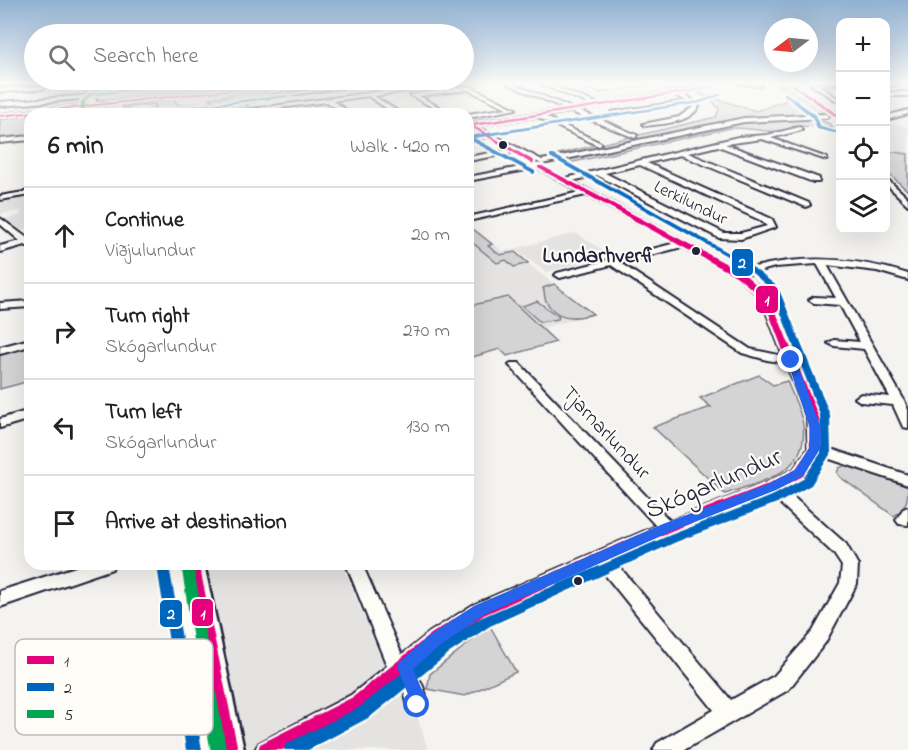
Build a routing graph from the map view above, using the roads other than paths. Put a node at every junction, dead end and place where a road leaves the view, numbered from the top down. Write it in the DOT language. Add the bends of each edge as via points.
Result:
graph roads {
  1 [pos="511,119"];
  2 [pos="546,119"];
  3 [pos="596,119"];
  4 [pos="670,119"];
  5 [pos="765,119"];
  6 [pos="498,121"];
  7 [pos="474,124"];
  8 [pos="646,124"];
  9 [pos="507,126"];
  10 [pos="474,128"];
  11 [pos="800,129"];
  12 [pos="487,135"];
  13 [pos="635,136"];
  14 [pos="474,137"];
  15 [pos="762,137"];
  16 [pos="24,139"];
  17 [pos="0,141"];
  18 [pos="599,144"];
  19 [pos="719,144"];
  20 [pos="514,151"];
  21 [pos="682,153"];
  22 [pos="622,155"];
  23 [pos="474,158"];
  24 [pos="825,159"];
  25 [pos="607,160"];
  26 [pos="641,163"];
  27 [pos="542,164"];
  28 [pos="577,167"];
  29 [pos="622,167"];
  30 [pos="595,174"];
  31 [pos="474,178"];
  32 [pos="568,180"];
  33 [pos="816,180"];
  34 [pos="890,185"];
  35 [pos="589,192"];
  36 [pos="24,194"];
  37 [pos="0,198"];
  38 [pos="908,203"];
  39 [pos="806,205"];
  40 [pos="474,218"];
  41 [pos="1,222"];
  42 [pos="24,238"];
  43 [pos="24,243"];
  44 [pos="684,244"];
  45 [pos="0,249"];
  46 [pos="612,262"];
  47 [pos="821,264"];
  48 [pos="739,274"];
  49 [pos="560,275"];
  50 [pos="908,277"];
  51 [pos="814,300"];
  52 [pos="843,302"];
  53 [pos="24,304"];
  54 [pos="0,306"];
  55 [pos="24,338"];
  56 [pos="834,343"];
  57 [pos="24,344"];
  58 [pos="0,346"];
  59 [pos="868,346"];
  60 [pos="0,351"];
  61 [pos="791,360"];
  62 [pos="515,365"];
  63 [pos="861,398"];
  64 [pos="899,402"];
  65 [pos="24,416"];
  66 [pos="0,424"];
  67 [pos="908,424"];
  68 [pos="815,449"];
  69 [pos="908,480"];
  70 [pos="772,487"];
  71 [pos="667,528"];
  72 [pos="601,557"];
  73 [pos="88,570"];
  74 [pos="176,570"];
  75 [pos="194,570"];
  76 [pos="357,570"];
  77 [pos="0,599"];
  78 [pos="188,639"];
  79 [pos="208,639"];
  80 [pos="213,665"];
  81 [pos="401,669"];
  82 [pos="417,705"];
  83 [pos="729,713"];
  84 [pos="204,735"];
  85 [pos="206,750"];
  86 [pos="230,750"];
  87 [pos="266,750"];
  88 [pos="664,750"];
  1 -- 6 [label="street"];
  2 -- 18 [label="street"];
  3 -- 13 [label="street"];
  4 -- 8 [label="street"];
  5 -- 27 [label="street" via="744,120"];
  6 -- 7 [label="street"];
  6 -- 9 [label="street"];
  10 -- 12 [label="street"];
  11 -- 15 [label="street"];
  12 -- 14 [label="street"];
  12 -- 20 [label="street"];
  15 -- 19 [label="street"];
  15 -- 24 [label="street"];
  16 -- 17 [label="street"];
  19 -- 21 [label="street"];
  19 -- 33 [label="street"];
  20 -- 23 [label="street"];
  20 -- 27 [label="street"];
  21 -- 26 [label="street"];
  21 -- 39 [label="street"];
  22 -- 26 [label="street"];
  25 -- 29 [label="street"];
  26 -- 29 [label="street"];
  26 -- 30 [label="street, Lerkilundur" via="763,218 772,227 741,236 722,236"];
  27 -- 31 [label="street"];
  27 -- 32 [label="street"];
  28 -- 30 [label="street"];
  29 -- 30 [label="street"];
  30 -- 32 [label="street"];
  32 -- 35 [label="street"];
  34 -- 38 [label="street"];
  35 -- 40 [label="street"];
  35 -- 44 [label="street"];
  36 -- 37 [label="street"];
  41 -- 42 [label="street"];
  43 -- 45 [label="street"];
  44 -- 46 [label="street"];
  44 -- 48 [label="street"];
  46 -- 49 [label="street"];
  46 -- 61 [label="street" via="746,351"];
  47 -- 48 [label="street" via="772,265"];
  47 -- 50 [label="street"];
  47 -- 52 [label="street"];
  48 -- 61 [label="street" via="766,297"];
  51 -- 52 [label="street"];
  52 -- 59 [label="street"];
  53 -- 54 [label="street"];
  55 -- 58 [label="street"];
  56 -- 59 [label="street"];
  57 -- 60 [label="street"];
  59 -- 64 [label="street"];
  61 -- 68 [label="street" via="814,418"];
  62 -- 71 [label="street, Tjarnarlundur"];
  63 -- 64 [label="street"];
  64 -- 67 [label="street"];
  65 -- 66 [label="street"];
  68 -- 69 [label="street"];
  68 -- 70 [label="street, Skógarlundur" via="799,473"];
  70 -- 71 [label="street, Skógarlundur"];
  70 -- 83 [label="street" via="840,549 851,573 819,637 793,670 781,683"];
  71 -- 72 [label="street, Skógarlundur"];
  72 -- 81 [label="street, Skógarlundur" via="479,611 436,639"];
  72 -- 83 [label="street"];
  73 -- 77 [label="street"];
  74 -- 78 [label="main road"];
  75 -- 79 [label="main road"];
  76 -- 81 [label="street"];
  80 -- 86 [label="main road"];
  81 -- 82 [label="street" via="417,697"];
  81 -- 87 [label="street, Skógarlundur" via="358,702"];
  83 -- 88 [label="street"];
  84 -- 85 [label="main road"];
}
